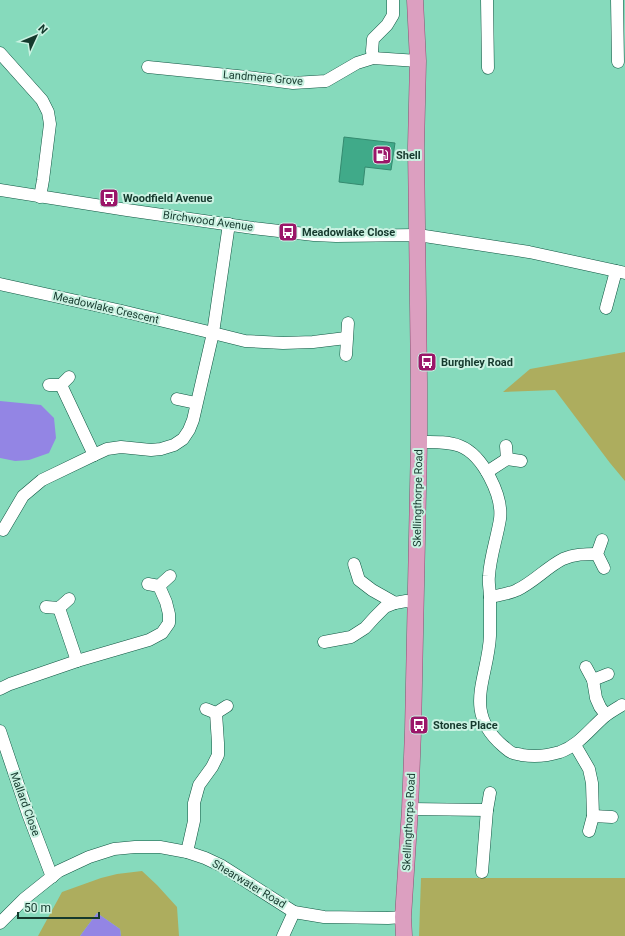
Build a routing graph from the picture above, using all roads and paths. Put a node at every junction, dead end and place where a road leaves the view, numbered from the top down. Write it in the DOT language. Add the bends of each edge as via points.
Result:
graph roads {
  1 [pos="393,0"];
  2 [pos="415,0"];
  3 [pos="488,0"];
  4 [pos="617,0"];
  5 [pos="0,53"];
  6 [pos="373,58"];
  7 [pos="418,61"];
  8 [pos="618,62"];
  9 [pos="148,67"];
  10 [pos="488,68"];
  11 [pos="0,190"];
  12 [pos="40,196"];
  13 [pos="229,224"];
  14 [pos="418,234"];
  15 [pos="620,272"];
  16 [pos="0,284"];
  17 [pos="606,308"];
  18 [pos="348,323"];
  19 [pos="213,333"];
  20 [pos="346,338"];
  21 [pos="346,355"];
  22 [pos="60,382"];
  23 [pos="177,399"];
  24 [pos="196,402"];
  25 [pos="419,442"];
  26 [pos="506,446"];
  27 [pos="94,455"];
  28 [pos="507,459"];
  29 [pos="521,461"];
  30 [pos="487,472"];
  31 [pos="4,530"];
  32 [pos="602,540"];
  33 [pos="597,554"];
  34 [pos="354,564"];
  35 [pos="604,568"];
  36 [pos="170,576"];
  37 [pos="490,597"];
  38 [pos="69,599"];
  39 [pos="416,602"];
  40 [pos="395,603"];
  41 [pos="46,607"];
  42 [pos="59,608"];
  43 [pos="324,642"];
  44 [pos="78,661"];
  45 [pos="586,667"];
  46 [pos="608,674"];
  47 [pos="593,680"];
  48 [pos="0,689"];
  49 [pos="622,705"];
  50 [pos="227,706"];
  51 [pos="606,715"];
  52 [pos="0,731"];
  53 [pos="575,745"];
  54 [pos="490,793"];
  55 [pos="410,809"];
  56 [pos="488,810"];
  57 [pos="593,816"];
  58 [pos="612,817"];
  59 [pos="589,831"];
  60 [pos="188,852"];
  61 [pos="482,872"];
  62 [pos="52,877"];
  63 [pos="294,912"];
  64 [pos="403,917"];
  65 [pos="0,923"];
  66 [pos="283,936"];
  67 [pos="404,936"];
  1 -- 6 [label="street" via="393,14 387,25 373,39"];
  2 -- 7 [label="main road, Skellingthorpe Road"];
  3 -- 10 [label="street"];
  4 -- 8 [label="street"];
  5 -- 12 [label="street" via="42,100 48,112 50,124"];
  6 -- 7 [label="street"];
  6 -- 9 [label="street, Landmere Grove" via="356,63 326,81 293,83"];
  7 -- 14 [label="main road, Skellingthorpe Road"];
  11 -- 12 [label="street, Birchwood Avenue"];
  12 -- 13 [label="street, Birchwood Avenue"];
  13 -- 14 [label="street, Birchwood Avenue" via="314,235"];
  13 -- 19 [label="street"];
  14 -- 15 [label="street, Birchwood Avenue" via="529,252"];
  14 -- 25 [label="main road, Skellingthorpe Road"];
  15 -- 17 [label="street"];
  16 -- 19 [label="street, Meadowlake Crescent"];
  18 -- 20 [label="street"];
  19 -- 20 [label="street, Meadowlake Crescent" via="245,341 283,343"];
  19 -- 24 [label="street"];
  20 -- 21 [label="street"];
  22 -- 27 [label="street"];
  23 -- 24 [label="street"];
  24 -- 27 [label="street" via="189,430 183,439 174,445 151,450 120,447"];
  25 -- 30 [label="street" via="450,442 462,446 473,454"];
  25 -- 39 [label="main road, Skellingthorpe Road"];
  26 -- 28 [label="street"];
  27 -- 31 [label="street" via="42,480 23,496"];
  28 -- 29 [label="street"];
  28 -- 30 [label="street"];
  30 -- 37 [label="street" via="494,485 500,518 489,576"];
  32 -- 33 [label="street"];
  33 -- 35 [label="street"];
  33 -- 37 [label="street" via="580,554 564,558 535,580 516,590"];
  34 -- 40 [label="street" via="359,580"];
  36 -- 44 [label="street" via="154,585 166,602 170,614 169,624 162,633 149,640"];
  37 -- 53 [label="street" via="490,637 480,701 481,714 487,728 512,753 546,755"];
  38 -- 42 [label="street"];
  39 -- 40 [label="street"];
  39 -- 55 [label="main road, Skellingthorpe Road"];
  40 -- 43 [label="street" via="385,607 365,628 351,636"];
  41 -- 42 [label="street"];
  42 -- 44 [label="street"];
  44 -- 48 [label="street"];
  45 -- 47 [label="street"];
  46 -- 47 [label="street"];
  47 -- 51 [label="street" via="596,698"];
  49 -- 51 [label="street"];
  50 -- 60 [label="street" via="211,711 218,755 199,785 194,803 194,821"];
  51 -- 53 [label="street"];
  52 -- 62 [label="street, Mallard Close"];
  53 -- 57 [label="street" via="589,769"];
  54 -- 56 [label="street"];
  55 -- 56 [label="street"];
  55 -- 64 [label="main road, Skellingthorpe Road"];
  56 -- 61 [label="street"];
  57 -- 58 [label="street"];
  57 -- 59 [label="street"];
  60 -- 62 [label="street, Shearwater Road" via="160,847 114,849 89,857"];
  60 -- 63 [label="street, Shearwater Road" via="222,866"];
  62 -- 65 [label="street, Shearwater Road" via="24,899"];
  63 -- 64 [label="street, Shearwater Road" via="324,917"];
  63 -- 66 [label="street"];
  64 -- 67 [label="main road, Skellingthorpe Road"];
}
